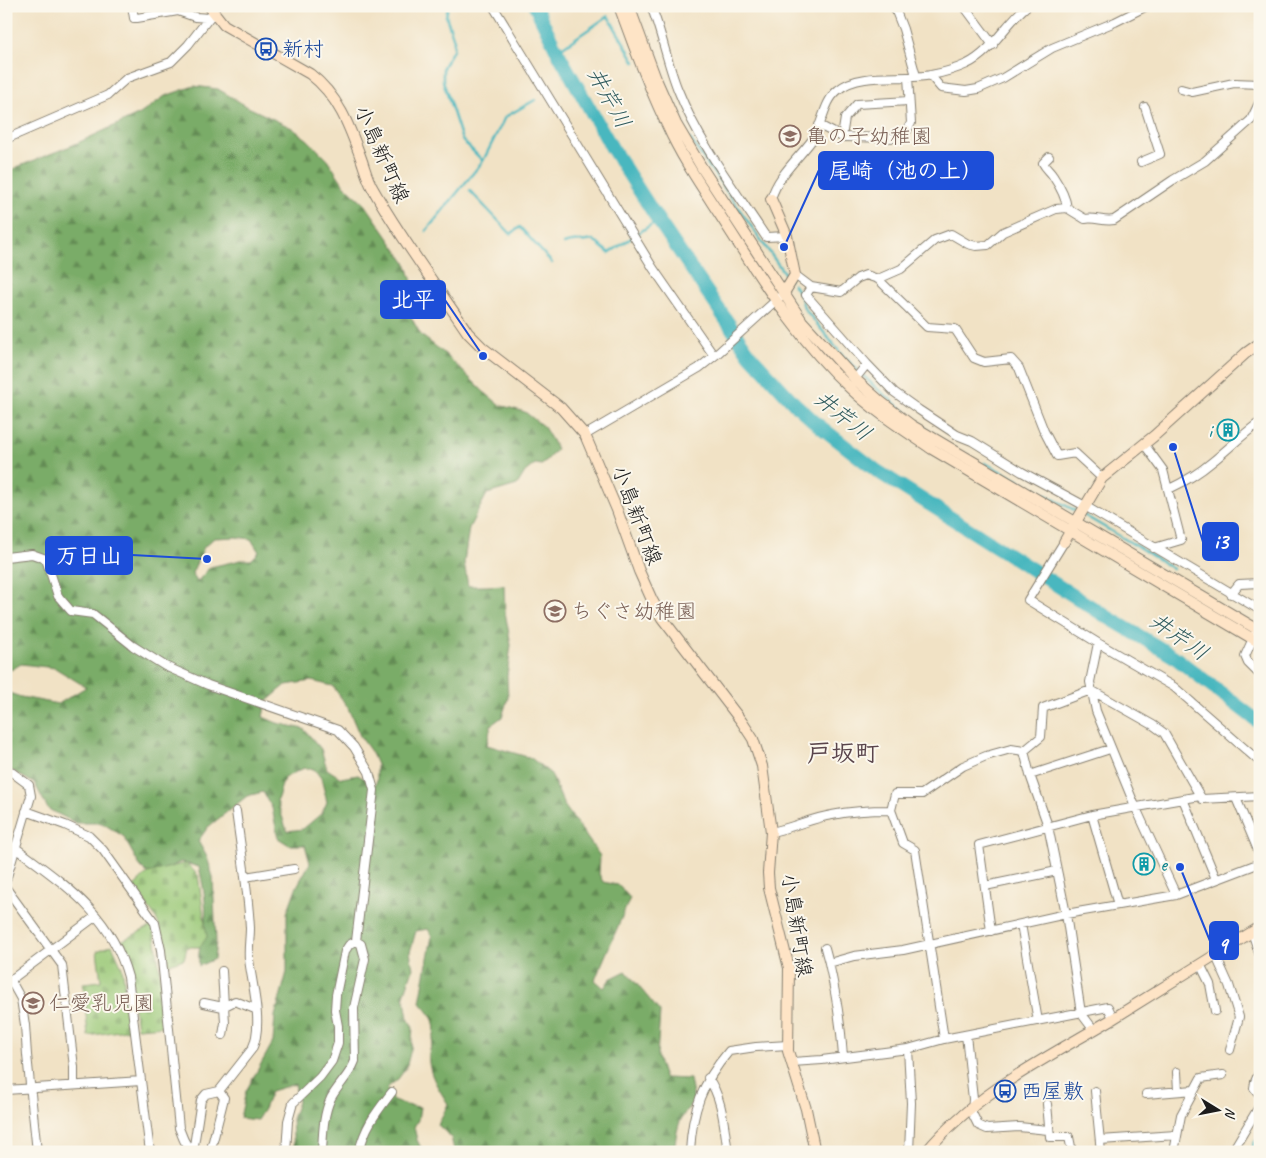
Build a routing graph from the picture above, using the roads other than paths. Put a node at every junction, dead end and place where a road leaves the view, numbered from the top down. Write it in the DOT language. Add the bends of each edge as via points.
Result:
graph roads {
  1 [pos="72,6"];
  2 [pos="81,6"];
  3 [pos="132,6"];
  4 [pos="492,6"];
  5 [pos="619,6"];
  6 [pos="629,6"];
  7 [pos="651,6"];
  8 [pos="894,6"];
  9 [pos="964,6"];
  10 [pos="1026,6"];
  11 [pos="1147,6"];
  12 [pos="210,12"];
  13 [pos="993,45"];
  14 [pos="912,76"];
  15 [pos="930,76"];
  16 [pos="1260,84"];
  17 [pos="1181,89"];
  18 [pos="1260,100"];
  19 [pos="909,101"];
  20 [pos="1146,107"];
  21 [pos="819,125"];
  22 [pos="842,137"];
  23 [pos="6,138"];
  24 [pos="1049,156"];
  25 [pos="1141,162"];
  26 [pos="771,199"];
  27 [pos="1067,208"];
  28 [pos="787,236"];
  29 [pos="795,275"];
  30 [pos="878,279"];
  31 [pos="811,288"];
  32 [pos="780,297"];
  33 [pos="1260,343"];
  34 [pos="716,355"];
  35 [pos="867,364"];
  36 [pos="855,379"];
  37 [pos="1260,422"];
  38 [pos="585,435"];
  39 [pos="957,435"];
  40 [pos="1144,444"];
  41 [pos="951,449"];
  42 [pos="1102,478"];
  43 [pos="1168,489"];
  44 [pos="1085,506"];
  45 [pos="1075,523"];
  46 [pos="1064,542"];
  47 [pos="1154,548"];
  48 [pos="6,557"];
  49 [pos="1260,583"];
  50 [pos="1231,594"];
  51 [pos="1257,609"];
  52 [pos="1258,633"];
  53 [pos="1098,643"];
  54 [pos="1260,675"];
  55 [pos="1091,690"];
  56 [pos="1110,749"];
  57 [pos="1024,751"];
  58 [pos="1260,762"];
  59 [pos="6,768"];
  60 [pos="1030,776"];
  61 [pos="1200,796"];
  62 [pos="1260,796"];
  63 [pos="1236,798"];
  64 [pos="1184,799"];
  65 [pos="1135,806"];
  66 [pos="891,810"];
  67 [pos="26,811"];
  68 [pos="236,811"];
  69 [pos="1092,815"];
  70 [pos="1048,826"];
  71 [pos="771,832"];
  72 [pos="6,845"];
  73 [pos="16,848"];
  74 [pos="1260,855"];
  75 [pos="1260,863"];
  76 [pos="294,869"];
  77 [pos="1057,871"];
  78 [pos="245,877"];
  79 [pos="1216,879"];
  80 [pos="6,880"];
  81 [pos="985,886"];
  82 [pos="6,888"];
  83 [pos="1176,895"];
  84 [pos="1118,905"];
  85 [pos="1066,914"];
  86 [pos="96,916"];
  87 [pos="1021,924"];
  88 [pos="1256,930"];
  89 [pos="991,931"];
  90 [pos="356,941"];
  91 [pos="930,944"];
  92 [pos="825,948"];
  93 [pos="51,950"];
  94 [pos="1215,954"];
  95 [pos="1260,956"];
  96 [pos="829,963"];
  97 [pos="1200,964"];
  98 [pos="222,971"];
  99 [pos="9,982"];
  100 [pos="204,1003"];
  101 [pos="223,1007"];
  102 [pos="255,1009"];
  103 [pos="1215,1011"];
  104 [pos="1081,1013"];
  105 [pos="1113,1018"];
  106 [pos="1038,1022"];
  107 [pos="1093,1029"];
  108 [pos="223,1035"];
  109 [pos="966,1035"];
  110 [pos="944,1039"];
  111 [pos="788,1045"];
  112 [pos="908,1049"];
  113 [pos="1230,1050"];
  114 [pos="843,1056"];
  115 [pos="792,1062"];
  116 [pos="1260,1070"];
  117 [pos="1177,1072"];
  118 [pos="1223,1075"];
  119 [pos="708,1078"];
  120 [pos="141,1081"];
  121 [pos="74,1085"];
  122 [pos="31,1089"];
  123 [pos="6,1090"];
  124 [pos="1194,1090"];
  125 [pos="218,1091"];
  126 [pos="1095,1091"];
  127 [pos="1178,1091"];
  128 [pos="392,1092"];
  129 [pos="1146,1094"];
  130 [pos="1260,1095"];
  131 [pos="1047,1104"];
  132 [pos="972,1105"];
  133 [pos="1260,1105"];
  134 [pos="1048,1130"];
  135 [pos="1176,1135"];
  136 [pos="1100,1140"];
  137 [pos="193,1151"];
  138 [pos="37,1152"];
  139 [pos="150,1152"];
  140 [pos="212,1152"];
  141 [pos="286,1152"];
  142 [pos="322,1152"];
  143 [pos="359,1152"];
  144 [pos="690,1152"];
  145 [pos="728,1152"];
  146 [pos="815,1152"];
  147 [pos="909,1152"];
  148 [pos="926,1152"];
  149 [pos="1072,1152"];
  150 [pos="1101,1152"];
  151 [pos="1174,1152"];
  152 [pos="1232,1152"];
  1 -- 2 [label="street"];
  3 -- 12 [label="street" via="134,18 178,11 195,16"];
  4 -- 34 [label="street" via="653,268"];
  5 -- 32 [label="street" via="651,92 688,165"];
  6 -- 32 [label="street" via="676,124"];
  7 -- 28 [label="street" via="678,90 718,166 766,236"];
  8 -- 14 [label="street" via="903,29"];
  9 -- 13 [label="street"];
  10 -- 13 [label="street"];
  11 -- 15 [label="street" via="1052,48 978,89 941,88"];
  12 -- 23 [label="street" via="188,46 171,62 127,78 108,95"];
  12 -- 38 [label="street, 小島新町線" via="224,25 310,74 327,88 349,126 372,187 468,333 561,408"];
  13 -- 15 [label="street" via="965,65"];
  14 -- 15 [label="street"];
  14 -- 19 [label="street"];
  14 -- 21 [label="street" via="861,80 846,85 830,98"];
  16 -- 17 [label="street" via="1234,83 1192,92"];
  18 -- 27 [label="street" via="1251,120 1205,161 1114,220 1085,219"];
  19 -- 22 [label="street" via="857,104 845,118"];
  19 -- 22 [label="street" via="911,123 903,138"];
  20 -- 25 [label="street" via="1160,154"];
  21 -- 22 [label="street"];
  21 -- 26 [label="street" via="814,138 775,186"];
  24 -- 27 [label="street" via="1043,163 1053,176"];
  26 -- 28 [label="street"];
  27 -- 30 [label="street" via="1056,209 1003,232 988,244 968,244 951,234 935,240 901,269"];
  28 -- 29 [label="street"];
  29 -- 31 [label="street"];
  29 -- 32 [label="street"];
  30 -- 31 [label="street" via="866,275 840,292"];
  30 -- 42 [label="street" via="927,326 955,329 974,358 984,362 1011,359 1019,368 1057,456 1075,453"];
  31 -- 35 [label="street" via="806,295"];
  32 -- 34 [label="street"];
  32 -- 36 [label="street"];
  32 -- 45 [label="street" via="806,339 829,366 877,410 932,449"];
  33 -- 40 [label="street"];
  34 -- 38 [label="street"];
  35 -- 36 [label="street"];
  35 -- 39 [label="street" via="894,392"];
  36 -- 41 [label="street" via="912,425"];
  37 -- 43 [label="street" via="1200,471"];
  38 -- 71 [label="street, 小島新町線" via="652,600 753,739 762,766"];
  39 -- 41 [label="street"];
  39 -- 44 [label="street"];
  40 -- 42 [label="street"];
  40 -- 43 [label="street" via="1163,470"];
  41 -- 45 [label="street"];
  42 -- 44 [label="street"];
  43 -- 47 [label="street" via="1181,540"];
  44 -- 45 [label="street"];
  44 -- 47 [label="street"];
  45 -- 46 [label="street"];
  45 -- 52 [label="street"];
  46 -- 53 [label="street" via="1028,600"];
  47 -- 50 [label="street"];
  48 -- 90 [label="street" via="32,554 46,559 58,596 71,611 93,614 133,646 165,666 208,685 338,730 354,747 369,772 374,790"];
  49 -- 50 [label="street" via="1239,584"];
  50 -- 51 [label="street"];
  52 -- 54 [label="street" via="1245,656"];
  53 -- 55 [label="street"];
  53 -- 58 [label="street" via="1174,687"];
  55 -- 56 [label="street"];
  55 -- 57 [label="street" via="1043,708 1041,736"];
  55 -- 61 [label="street" via="1164,733"];
  56 -- 60 [label="street"];
  56 -- 65 [label="street"];
  57 -- 60 [label="street"];
  57 -- 66 [label="street" via="1011,749 986,756 963,766 922,794 895,794"];
  59 -- 67 [label="street" via="29,785 31,796"];
  60 -- 70 [label="street"];
  61 -- 63 [label="street" via="1202,799"];
  61 -- 64 [label="street"];
  62 -- 63 [label="street"];
  63 -- 74 [label="street"];
  64 -- 65 [label="street"];
  64 -- 79 [label="street"];
  65 -- 69 [label="street"];
  65 -- 83 [label="street"];
  66 -- 71 [label="street" via="831,815"];
  66 -- 91 [label="street" via="903,843 915,850"];
  67 -- 73 [label="street"];
  67 -- 137 [label="street" via="89,836 104,850 155,923 180,1128 184,1142"];
  68 -- 78 [label="street"];
  69 -- 70 [label="street"];
  69 -- 84 [label="street"];
  70 -- 77 [label="street"];
  70 -- 81 [label="street" via="979,845"];
  71 -- 111 [label="street, 小島新町線" via="769,888 790,968"];
  72 -- 73 [label="street"];
  73 -- 80 [label="street"];
  73 -- 86 [label="street" via="79,896"];
  75 -- 79 [label="street"];
  76 -- 78 [label="street"];
  77 -- 81 [label="street"];
  77 -- 85 [label="street"];
  78 -- 102 [label="street"];
  79 -- 83 [label="street"];
  81 -- 89 [label="street"];
  82 -- 93 [label="street"];
  83 -- 84 [label="street"];
  84 -- 85 [label="street"];
  85 -- 87 [label="street"];
  85 -- 104 [label="street"];
  86 -- 93 [label="street"];
  86 -- 120 [label="street" via="115,940 128,976"];
  87 -- 89 [label="street"];
  87 -- 106 [label="street"];
  88 -- 94 [label="street"];
  88 -- 95 [label="street"];
  89 -- 91 [label="street"];
  90 -- 141 [label="street" via="345,951 336,995 338,1043 332,1061 320,1077 293,1103"];
  90 -- 142 [label="street" via="361,944 365,959 354,1008 355,1061 323,1118"];
  91 -- 96 [label="street"];
  91 -- 110 [label="street"];
  92 -- 96 [label="street"];
  93 -- 99 [label="street"];
  93 -- 121 [label="street" via="62,965"];
  94 -- 97 [label="street"];
  94 -- 113 [label="street" via="1239,1017"];
  96 -- 114 [label="street" via="836,992"];
  97 -- 103 [label="street" via="1210,984"];
  97 -- 105 [label="street"];
  98 -- 101 [label="street"];
  99 -- 122 [label="street" via="21,999"];
  100 -- 101 [label="street"];
  101 -- 102 [label="street" via="235,1001"];
  101 -- 108 [label="street"];
  102 -- 125 [label="street" via="258,1025 255,1042"];
  104 -- 105 [label="street" via="1108,1007"];
  104 -- 106 [label="street"];
  104 -- 107 [label="street"];
  105 -- 107 [label="street"];
  106 -- 109 [label="street"];
  107 -- 132 [label="street"];
  109 -- 110 [label="street"];
  109 -- 132 [label="street"];
  110 -- 112 [label="street"];
  111 -- 115 [label="street, 小島新町線"];
  111 -- 119 [label="street" via="729,1051"];
  112 -- 114 [label="street"];
  112 -- 147 [label="street"];
  114 -- 115 [label="street"];
  115 -- 146 [label="street, 小島新町線"];
  116 -- 130 [label="street" via="1254,1088"];
  117 -- 127 [label="street"];
  118 -- 124 [label="street" via="1201,1078"];
  119 -- 144 [label="street" via="699,1097"];
  119 -- 145 [label="street" via="714,1087"];
  120 -- 121 [label="street"];
  120 -- 139 [label="street"];
  121 -- 122 [label="street"];
  122 -- 123 [label="street"];
  122 -- 138 [label="street"];
  124 -- 127 [label="street"];
  124 -- 135 [label="street" via="1181,1115"];
  125 -- 137 [label="street" via="206,1094 201,1100"];
  125 -- 140 [label="street" via="224,1098"];
  126 -- 136 [label="street"];
  127 -- 129 [label="street"];
  128 -- 143 [label="street" via="365,1131"];
  131 -- 134 [label="street"];
  132 -- 134 [label="street" via="972,1116 981,1128"];
  132 -- 148 [label="street"];
  133 -- 152 [label="street"];
  134 -- 149 [label="street" via="1051,1138 1069,1137"];
  135 -- 136 [label="street"];
  135 -- 151 [label="street"];
  136 -- 150 [label="street"];
}
